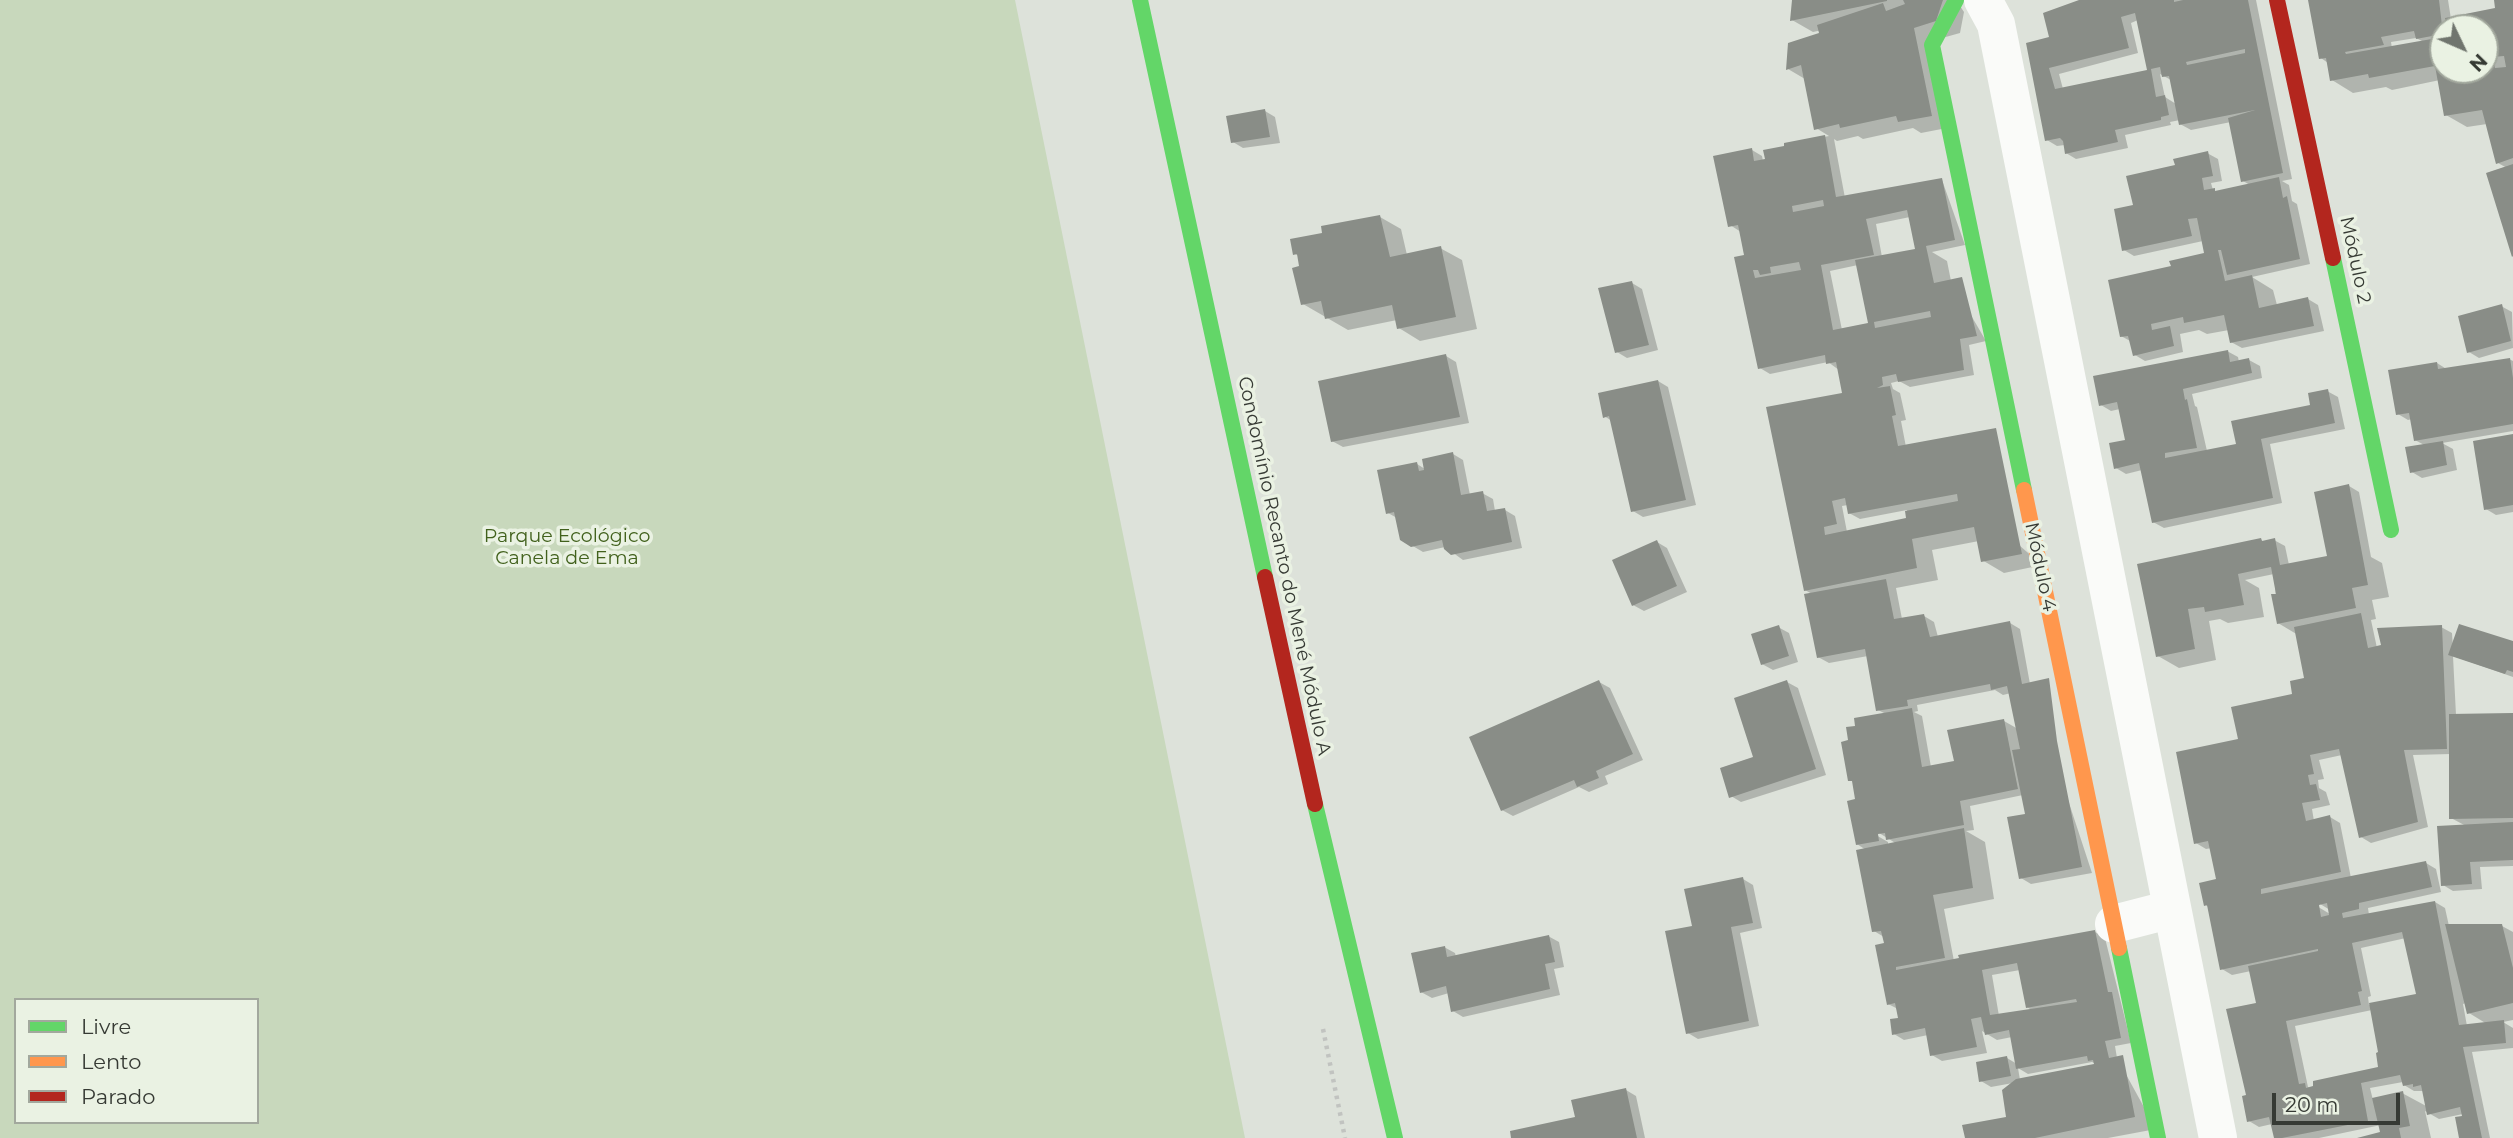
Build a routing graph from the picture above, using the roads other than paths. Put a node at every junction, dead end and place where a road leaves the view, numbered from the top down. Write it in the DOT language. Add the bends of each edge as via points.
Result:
graph roads {
  1 [pos="1140,0"];
  2 [pos="1956,0"];
  3 [pos="1983,0"];
  4 [pos="2277,0"];
  5 [pos="2392,530"];
  6 [pos="2172,909"];
  7 [pos="2114,924"];
  8 [pos="1395,1138"];
  9 [pos="2158,1138"];
  10 [pos="2218,1138"];
  1 -- 8 [label="street, Condomínio Recanto do Mené Módulo A" via="1310,784"];
  2 -- 7 [label="street, Módulo 4" via="1933,45"];
  3 -- 6 [label="street" via="1996,24"];
  4 -- 5 [label="street, Módulo 2"];
  6 -- 7 [label="street"];
  6 -- 10 [label="street"];
  7 -- 9 [label="street, Módulo 4"];
}
